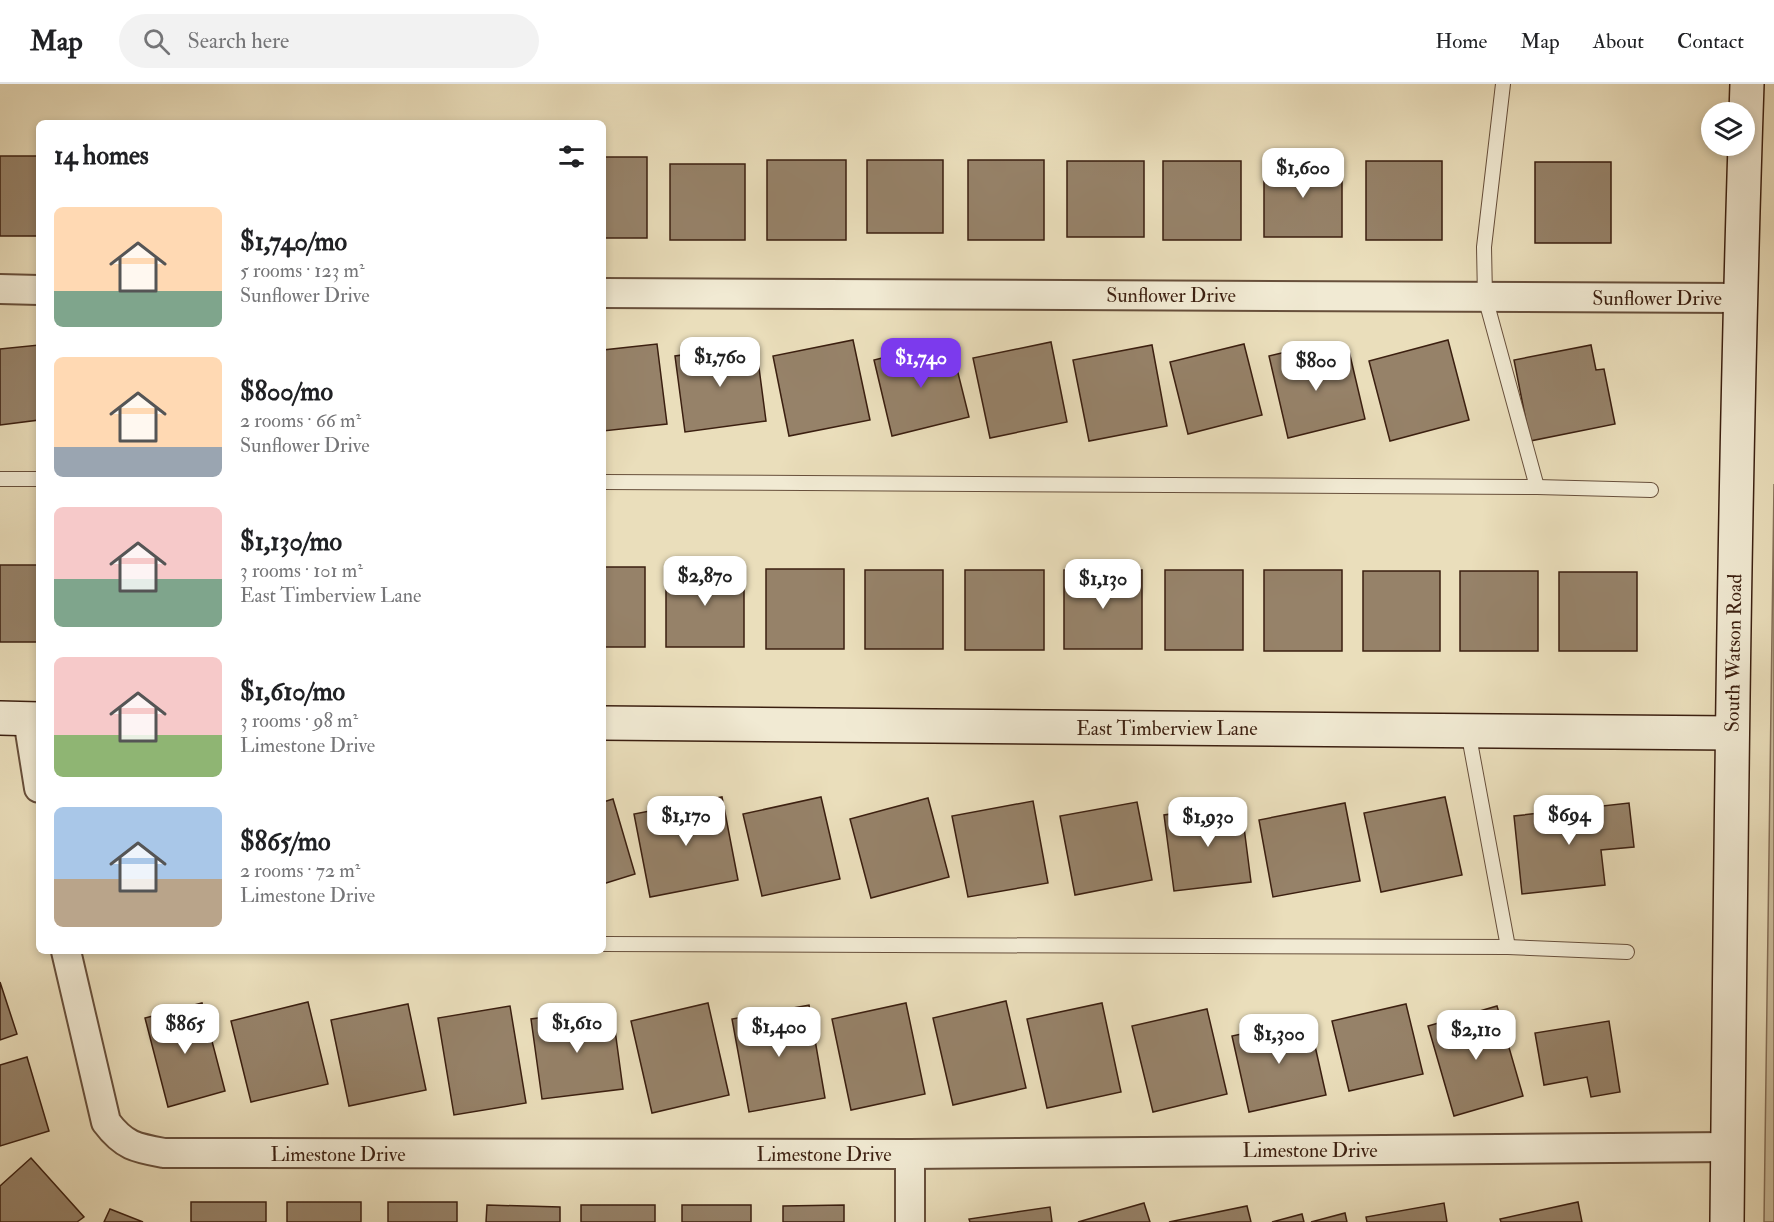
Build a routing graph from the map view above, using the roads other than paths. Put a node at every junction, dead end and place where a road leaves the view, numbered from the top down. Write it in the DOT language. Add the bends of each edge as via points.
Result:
graph roads {
  1 [pos="1503,84"];
  2 [pos="1747,84"];
  3 [pos="0,290"];
  4 [pos="36,290"];
  5 [pos="606,292"];
  6 [pos="1485,297"];
  7 [pos="1740,298"];
  8 [pos="0,479"];
  9 [pos="36,479"];
  10 [pos="606,482"];
  11 [pos="1537,487"];
  12 [pos="1651,490"];
  13 [pos="22,719"];
  14 [pos="606,723"];
  15 [pos="1468,730"];
  16 [pos="1732,733"];
  17 [pos="36,776"];
  18 [pos="606,944"];
  19 [pos="1508,947"];
  20 [pos="1627,952"];
  21 [pos="67,954"];
  22 [pos="1728,1147"];
  23 [pos="910,1154"];
  24 [pos="910,1222"];
  25 [pos="1727,1222"];
  1 -- 6 [label="lane" via="1484,247"];
  2 -- 7 [label="main road, South Watson Road"];
  3 -- 4 [label="street"];
  5 -- 6 [label="street, Sunflower Drive"];
  6 -- 7 [label="street, Sunflower Drive"];
  6 -- 11 [label="lane"];
  7 -- 16 [label="main road, South Watson Road"];
  8 -- 9 [label="lane"];
  10 -- 11 [label="lane"];
  11 -- 12 [label="lane"];
  13 -- 17 [label="street"];
  14 -- 15 [label="main road, East Timberview Lane"];
  15 -- 16 [label="main road, East Timberview Lane"];
  15 -- 19 [label="lane"];
  16 -- 22 [label="main road, South Watson Road"];
  18 -- 19 [label="lane"];
  19 -- 20 [label="lane"];
  21 -- 23 [label="street, Limestone Drive" via="106,1122 120,1140 138,1149 181,1154"];
  22 -- 23 [label="street, Limestone Drive"];
  22 -- 25 [label="main road, South Watson Road"];
  23 -- 24 [label="street"];
}
